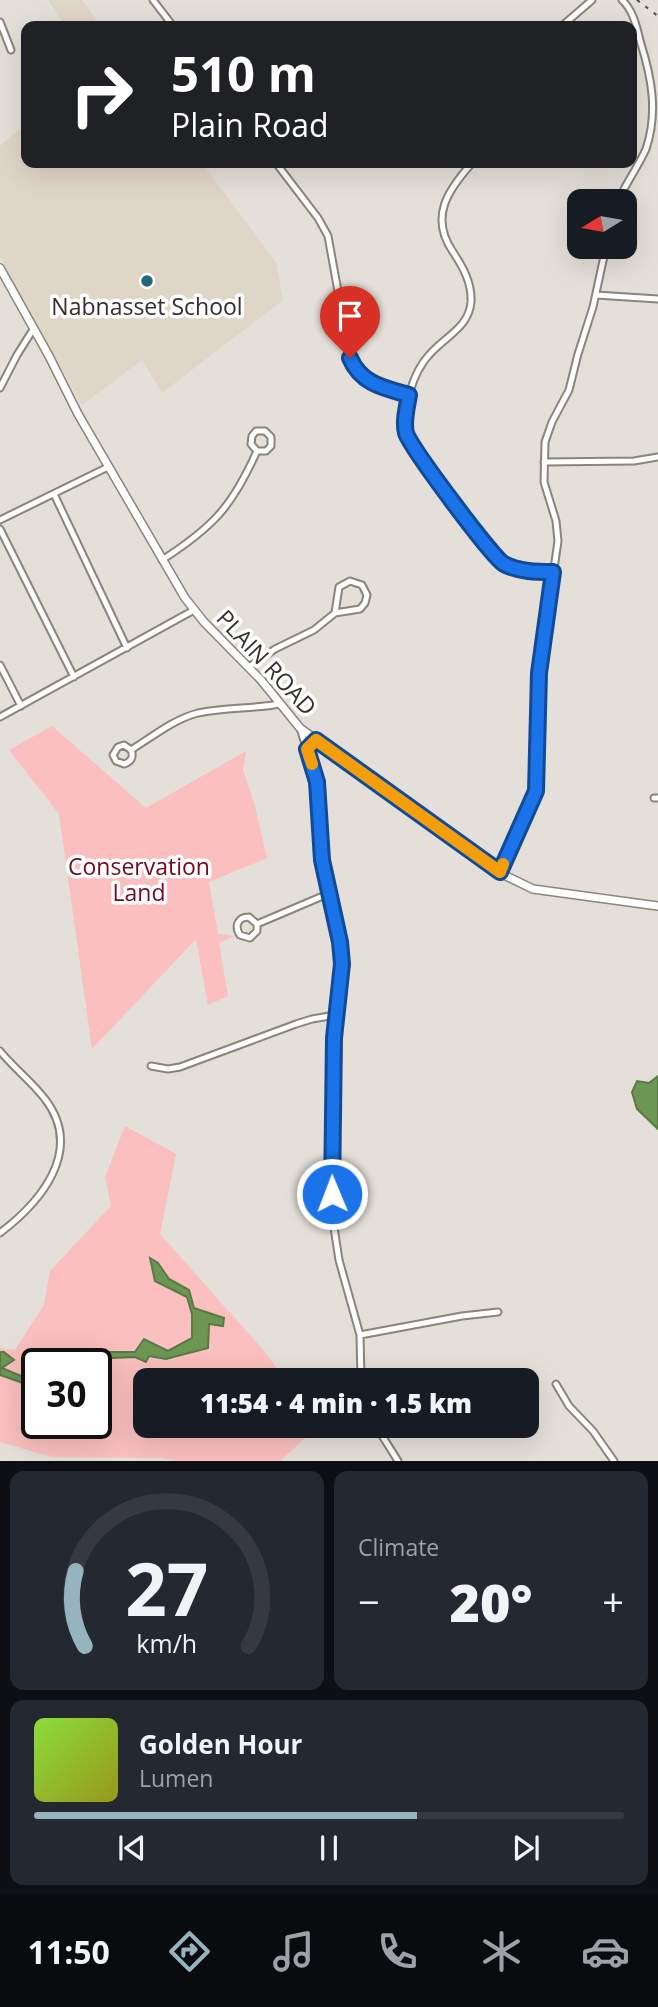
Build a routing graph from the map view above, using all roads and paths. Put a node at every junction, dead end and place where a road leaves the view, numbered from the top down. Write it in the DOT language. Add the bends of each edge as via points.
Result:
graph roads {
  1 [pos="153,0"];
  2 [pos="592,0"];
  3 [pos="622,0"];
  4 [pos="169,21"];
  5 [pos="568,21"];
  6 [pos="634,21"];
  7 [pos="0,22"];
  8 [pos="637,30"];
  9 [pos="11,50"];
  10 [pos="637,165"];
  11 [pos="280,168"];
  12 [pos="468,168"];
  13 [pos="635,168"];
  14 [pos="624,189"];
  15 [pos="604,259"];
  16 [pos="0,268"];
  17 [pos="596,295"];
  18 [pos="658,299"];
  19 [pos="34,328"];
  20 [pos="0,388"];
  21 [pos="409,395"];
  22 [pos="257,451"];
  23 [pos="658,457"];
  24 [pos="544,463"];
  25 [pos="108,467"];
  26 [pos="54,494"];
  27 [pos="0,520"];
  28 [pos="0,529"];
  29 [pos="162,560"];
  30 [pos="553,572"];
  31 [pos="194,610"];
  32 [pos="335,613"];
  33 [pos="127,648"];
  34 [pos="0,664"];
  35 [pos="249,667"];
  36 [pos="74,677"];
  37 [pos="280,704"];
  38 [pos="21,706"];
  39 [pos="0,717"];
  40 [pos="300,728"];
  41 [pos="316,740"];
  42 [pos="307,749"];
  43 [pos="131,750"];
  44 [pos="500,872"];
  45 [pos="330,893"];
  46 [pos="658,906"];
  47 [pos="257,925"];
  48 [pos="336,1015"];
  49 [pos="0,1051"];
  50 [pos="151,1066"];
  51 [pos="0,1233"];
  52 [pos="498,1312"];
  53 [pos="360,1335"];
  54 [pos="361,1368"];
  55 [pos="556,1384"];
  56 [pos="384,1438"];
  57 [pos="398,1461"];
  58 [pos="614,1461"];
  1 -- 4 [label="street"];
  2 -- 5 [label="street"];
  3 -- 6 [label="street"];
  7 -- 9 [label="street"];
  8 -- 10 [label="street" via="656,113"];
  11 -- 21 [label="street" via="328,236 355,369 375,385"];
  12 -- 21 [label="street" via="450,189 441,219 446,242 469,283 471,303 459,328 427,356"];
  13 -- 14 [label="street"];
  15 -- 17 [label="street"];
  16 -- 19 [label="main road, PLAIN ROAD"];
  17 -- 18 [label="street"];
  17 -- 24 [label="street" via="569,390 547,436"];
  19 -- 20 [label="street"];
  19 -- 25 [label="main road, PLAIN ROAD"];
  21 -- 30 [label="street" via="405,427 411,444 492,552 514,568"];
  22 -- 22 [label="street" via="251,438 265,430 271,446"];
  22 -- 29 [label="street" via="240,488 219,517"];
  23 -- 24 [label="street"];
  24 -- 30 [label="street" via="544,482 558,534"];
  25 -- 26 [label="street"];
  25 -- 29 [label="main road, PLAIN ROAD"];
  26 -- 27 [label="street"];
  26 -- 33 [label="street"];
  28 -- 36 [label="street"];
  29 -- 31 [label="main road, PLAIN ROAD"];
  30 -- 44 [label="street" via="539,673 536,791"];
  31 -- 33 [label="street"];
  31 -- 35 [label="main road, PLAIN ROAD"];
  32 -- 32 [label="street" via="339,587 350,581 362,584 367,595 363,607"];
  32 -- 35 [label="street"];
  33 -- 36 [label="street"];
  34 -- 38 [label="street"];
  35 -- 37 [label="main road, PLAIN ROAD"];
  36 -- 38 [label="street"];
  37 -- 40 [label="main road, PLAIN ROAD"];
  37 -- 43 [label="street" via="193,715"];
  38 -- 39 [label="street"];
  40 -- 41 [label="main road, PLAIN ROAD"];
  40 -- 42 [label="street"];
  41 -- 42 [label="street"];
  41 -- 44 [label="main road, PLAIN ROAD"];
  42 -- 45 [label="street" via="317,782 322,860"];
  44 -- 46 [label="main road, PLAIN ROAD" via="533,888"];
  45 -- 47 [label="street"];
  45 -- 48 [label="street" via="342,964"];
  48 -- 50 [label="street" via="296,1024 180,1068"];
  48 -- 53 [label="street" via="333,1221"];
  49 -- 51 [label="street" via="47,1102 60,1139 58,1163 48,1182"];
  52 -- 53 [label="street"];
  53 -- 54 [label="street"];
  55 -- 58 [label="street"];
  56 -- 57 [label="street"];
}
